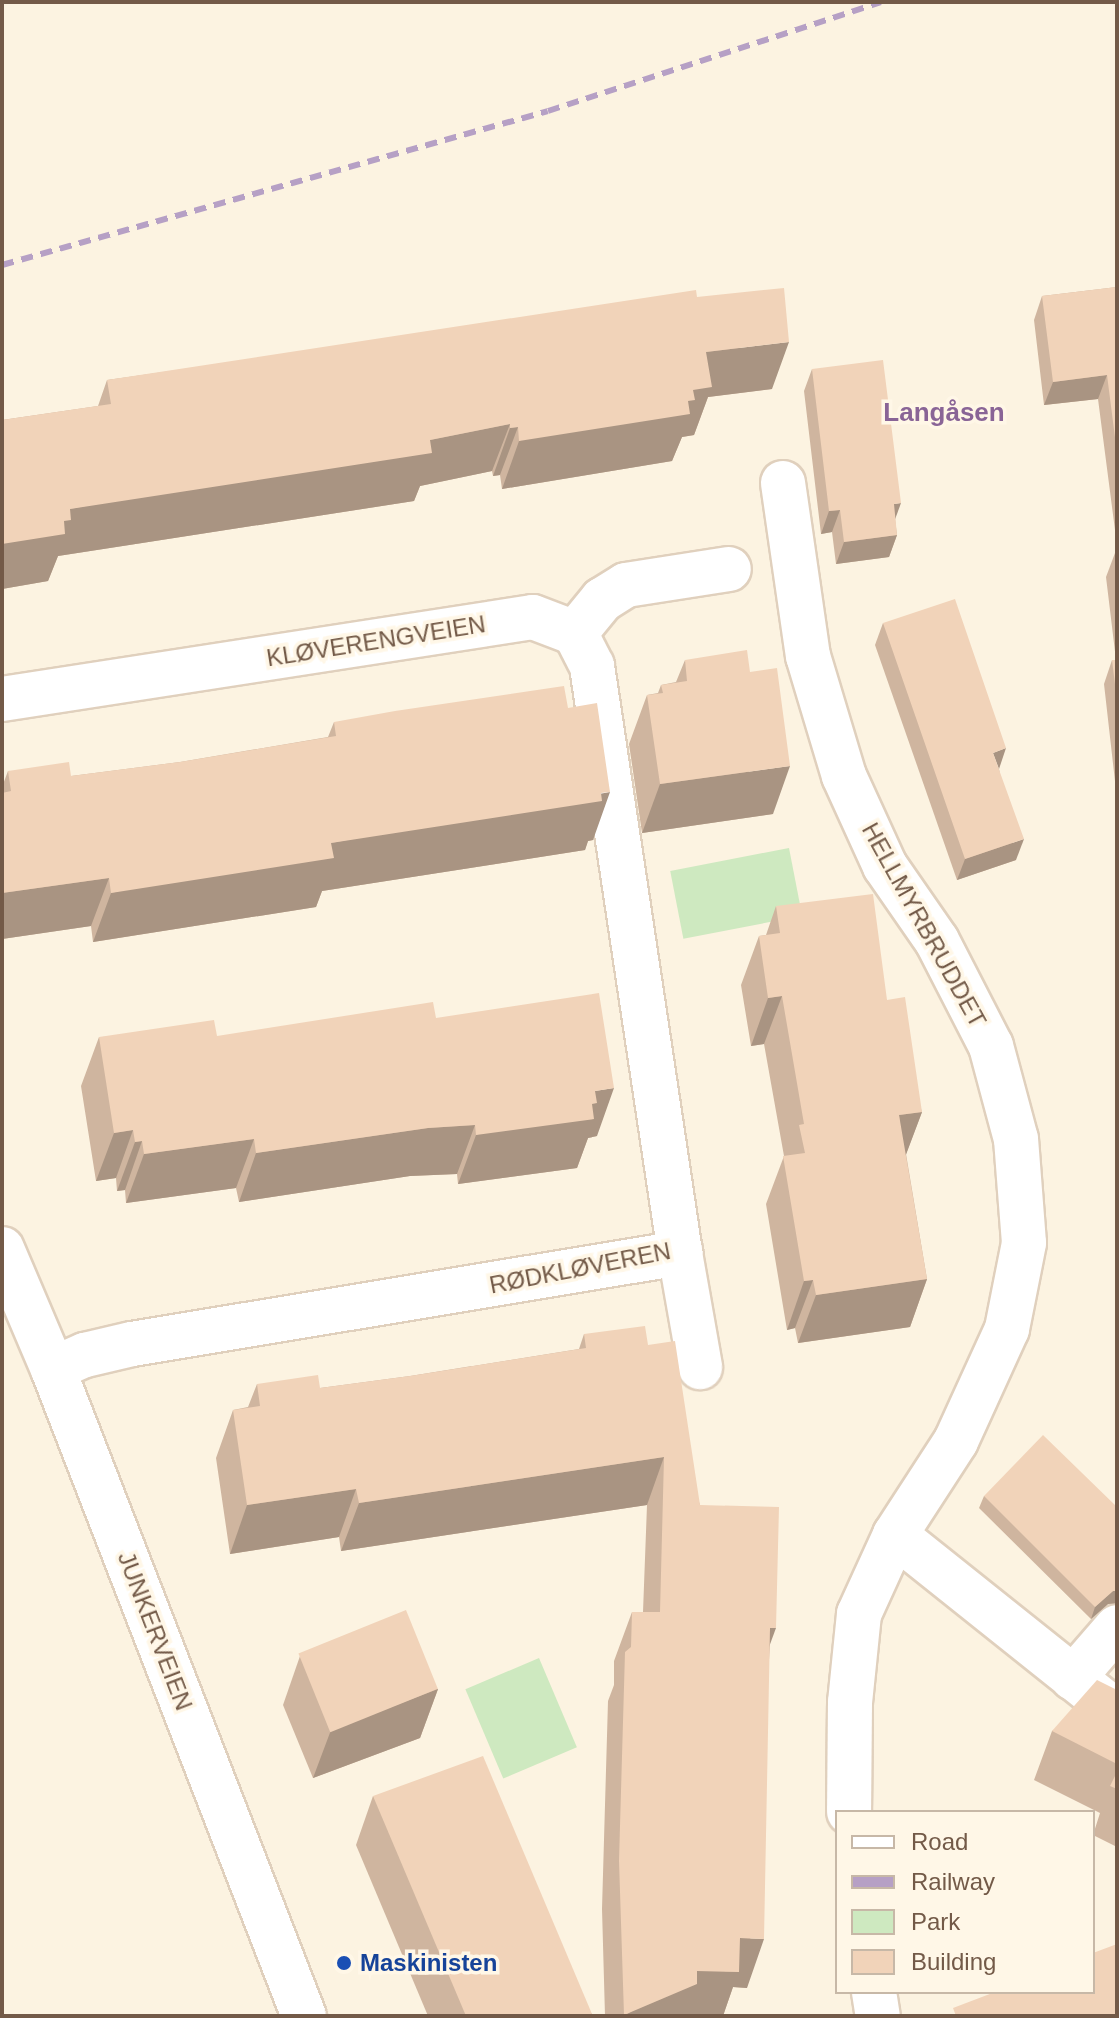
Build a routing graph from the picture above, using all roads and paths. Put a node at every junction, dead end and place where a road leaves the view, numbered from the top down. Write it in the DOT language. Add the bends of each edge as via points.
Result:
graph roads {
  1 [pos="783,483"];
  2 [pos="729,569"];
  3 [pos="575,633"];
  4 [pos="2,699"];
  5 [pos="2,1249"];
  6 [pos="680,1253"];
  7 [pos="700,1367"];
  8 [pos="53,1369"];
  9 [pos="895,1535"];
  10 [pos="1117,1627"];
  11 [pos="1073,1678"];
  12 [pos="1117,1712"];
  13 [pos="849,1810"];
  14 [pos="874,1994"];
  15 [pos="304,2016"];
  16 [pos="878,2016"];
  1 -- 9 [label="street, HELLMYRBRUDDET" via="808,656 844,776 885,866 937,941 991,1046 1016,1139 1024,1243 1007,1329 956,1441"];
  2 -- 3 [label="street" via="626,585 602,600"];
  3 -- 4 [label="street, KLØVERENGVEIEN" via="533,617"];
  3 -- 6 [label="street, RØDKLØVEREN" via="592,666"];
  5 -- 8 [label="street, JUNKERVEIEN"];
  6 -- 7 [label="street"];
  6 -- 8 [label="street, RØDKLØVEREN" via="132,1344"];
  8 -- 15 [label="street, JUNKERVEIEN"];
  9 -- 11 [label="street"];
  9 -- 13 [label="street, HELLMYRBRUDDET" via="859,1614 850,1702"];
  10 -- 11 [label="street"];
  11 -- 12 [label="street"];
  14 -- 16 [label="street"];
}
